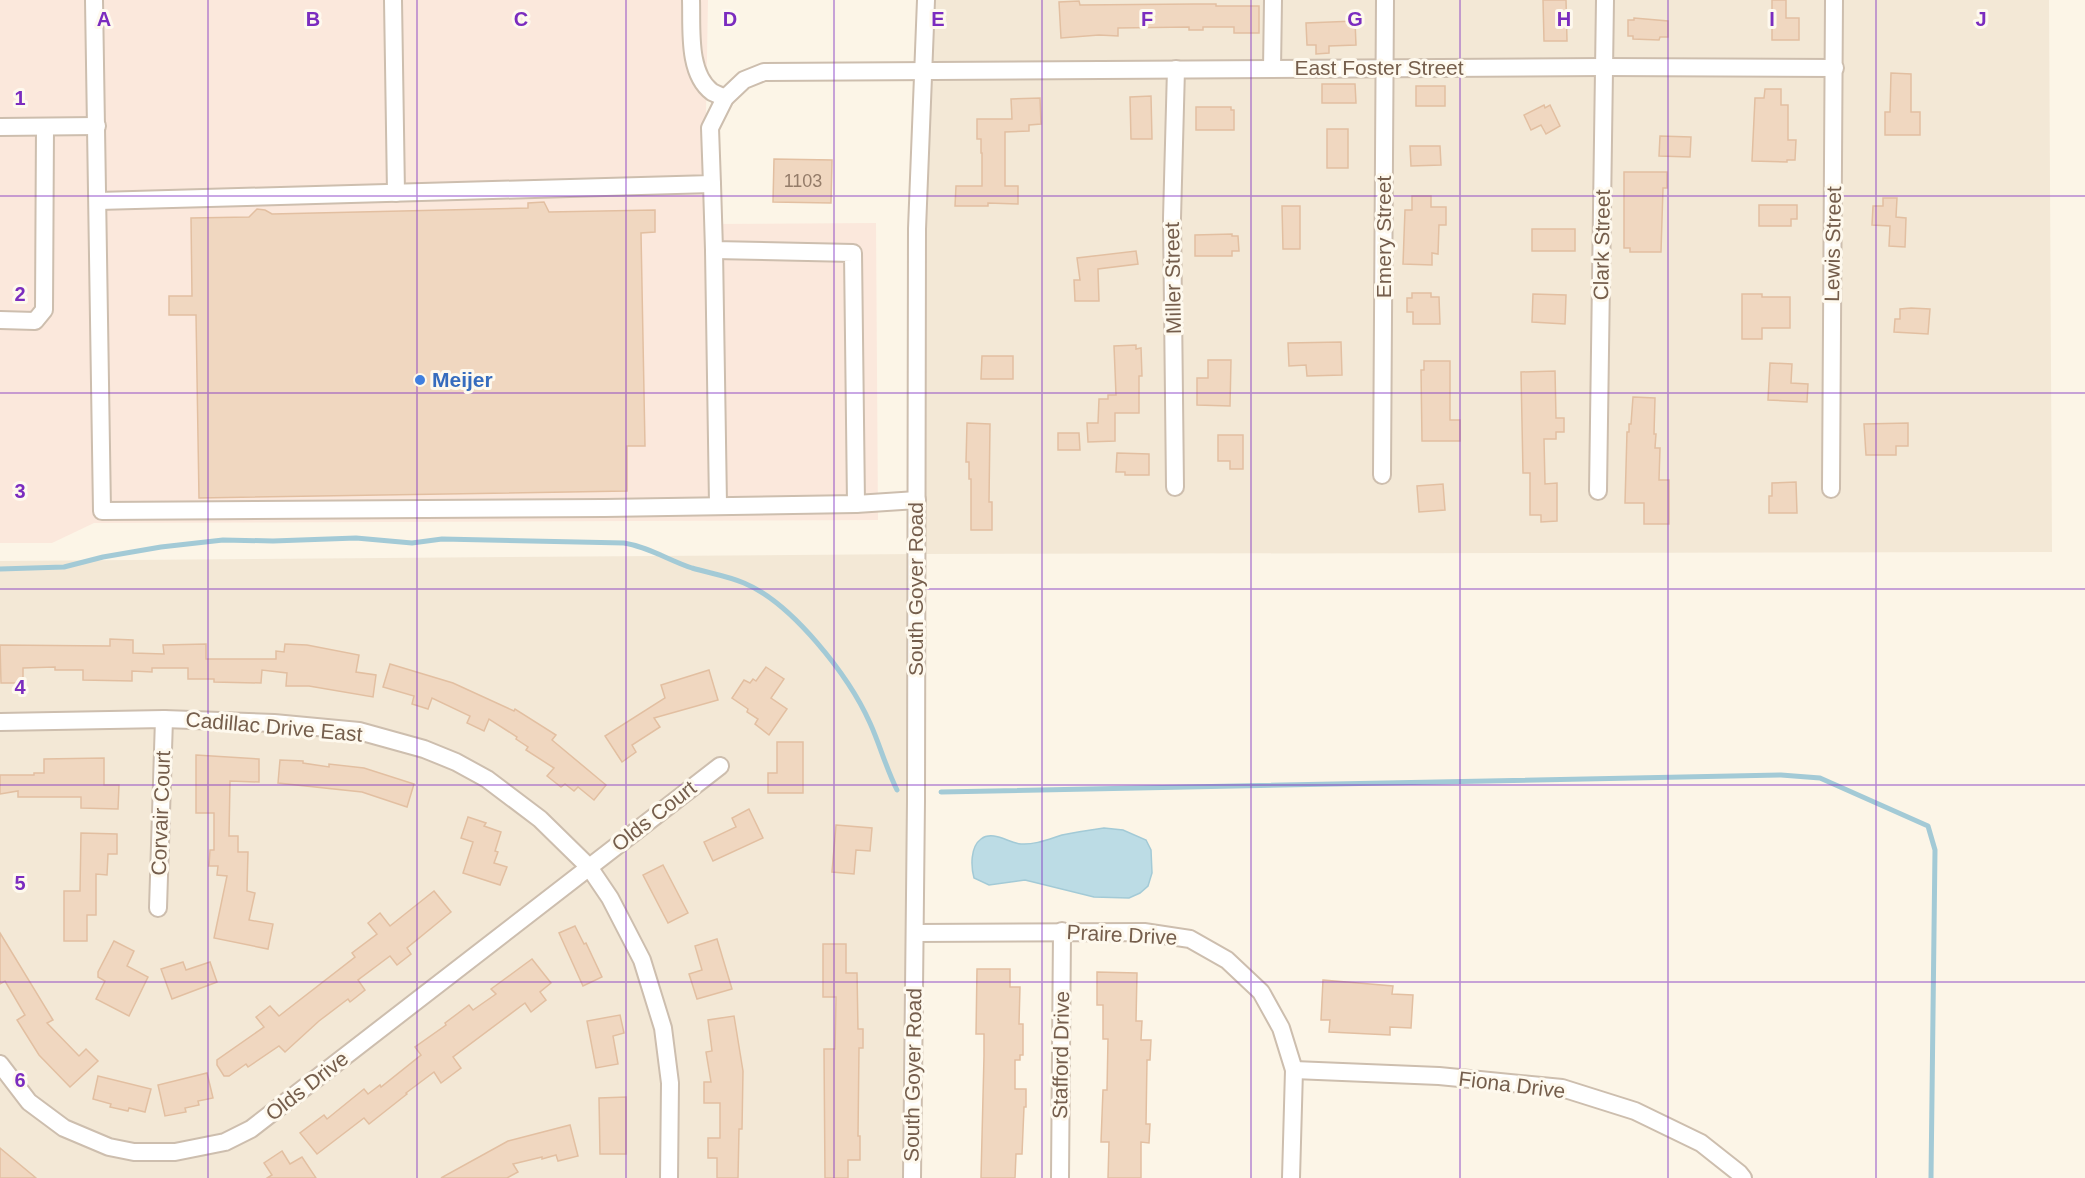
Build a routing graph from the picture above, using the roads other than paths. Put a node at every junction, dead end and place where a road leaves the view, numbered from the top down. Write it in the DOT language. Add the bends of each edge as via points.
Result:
graph roads {
  1 [pos="94,0"];
  2 [pos="393,0"];
  3 [pos="691,0"];
  4 [pos="926,0"];
  5 [pos="1273,0"];
  6 [pos="1385,0"];
  7 [pos="1605,0"];
  8 [pos="1834,0"];
  9 [pos="1604,67"];
  10 [pos="1385,68"];
  11 [pos="1835,68"];
  12 [pos="1176,69"];
  13 [pos="1272,69"];
  14 [pos="924,70"];
  15 [pos="725,98"];
  16 [pos="97,126"];
  17 [pos="0,127"];
  18 [pos="45,127"];
  19 [pos="712,184"];
  20 [pos="396,193"];
  21 [pos="98,201"];
  22 [pos="714,250"];
  23 [pos="0,320"];
  24 [pos="1382,475"];
  25 [pos="1175,487"];
  26 [pos="1831,489"];
  27 [pos="1598,491"];
  28 [pos="916,500"];
  29 [pos="718,504"];
  30 [pos="856,504"];
  31 [pos="164,719"];
  32 [pos="0,722"];
  33 [pos="720,766"];
  34 [pos="589,867"];
  35 [pos="158,908"];
  36 [pos="1062,931"];
  37 [pos="915,933"];
  38 [pos="0,1064"];
  39 [pos="1294,1070"];
  40 [pos="669,1178"];
  41 [pos="912,1178"];
  42 [pos="1060,1178"];
  43 [pos="1291,1178"];
  44 [pos="1743,1178"];
  1 -- 16 [label="street"];
  2 -- 20 [label="street"];
  3 -- 15 [label="street" via="696,70 711,91"];
  4 -- 14 [label="street, South Goyer Road"];
  5 -- 13 [label="street"];
  6 -- 10 [label="street, Emery Street"];
  7 -- 9 [label="street, Clark Street"];
  8 -- 11 [label="street, Lewis Street"];
  9 -- 10 [label="street, East Foster Street"];
  9 -- 11 [label="street, East Foster Street"];
  9 -- 27 [label="street, Clark Street"];
  10 -- 13 [label="street, East Foster Street"];
  10 -- 24 [label="street, Emery Street"];
  11 -- 26 [label="street, Lewis Street"];
  12 -- 13 [label="street, East Foster Street"];
  12 -- 14 [label="street, East Foster Street"];
  12 -- 25 [label="street, Miller Street" via="1172,218"];
  14 -- 15 [label="street, East Foster Street" via="764,72 744,80"];
  14 -- 28 [label="street, South Goyer Road" via="917,229"];
  15 -- 19 [label="street" via="710,128"];
  16 -- 18 [label="street"];
  16 -- 21 [label="street"];
  17 -- 18 [label="street"];
  18 -- 23 [label="street" via="44,310 35,321"];
  19 -- 20 [label="street"];
  19 -- 22 [label="street"];
  20 -- 21 [label="street"];
  21 -- 29 [label="street" via="102,511"];
  22 -- 29 [label="street"];
  22 -- 30 [label="street" via="853,253"];
  28 -- 30 [label="street"];
  28 -- 37 [label="street, South Goyer Road"];
  29 -- 30 [label="street"];
  31 -- 32 [label="street, Cadillac Drive East"];
  31 -- 34 [label="street, Cadillac Drive East" via="274,723 359,732 424,749 487,779 540,819"];
  31 -- 35 [label="street, Corvair Court"];
  33 -- 34 [label="street, Olds Court"];
  34 -- 38 [label="street, Olds Drive" via="251,1129 225,1142 175,1152 134,1152 109,1147 64,1128 29,1102"];
  34 -- 40 [label="street, Cadillac Drive East" via="642,960 663,1028 670,1083"];
  36 -- 37 [label="street, Praire Drive"];
  36 -- 39 [label="street, Praire Drive" via="1144,932 1190,939 1227,960 1261,992 1281,1028"];
  36 -- 42 [label="street, Stafford Drive"];
  37 -- 41 [label="street, South Goyer Road"];
  39 -- 43 [label="street, Praire Drive"];
  39 -- 44 [label="street, Fiona Drive" via="1438,1076 1562,1088 1635,1111 1701,1143"];
}
